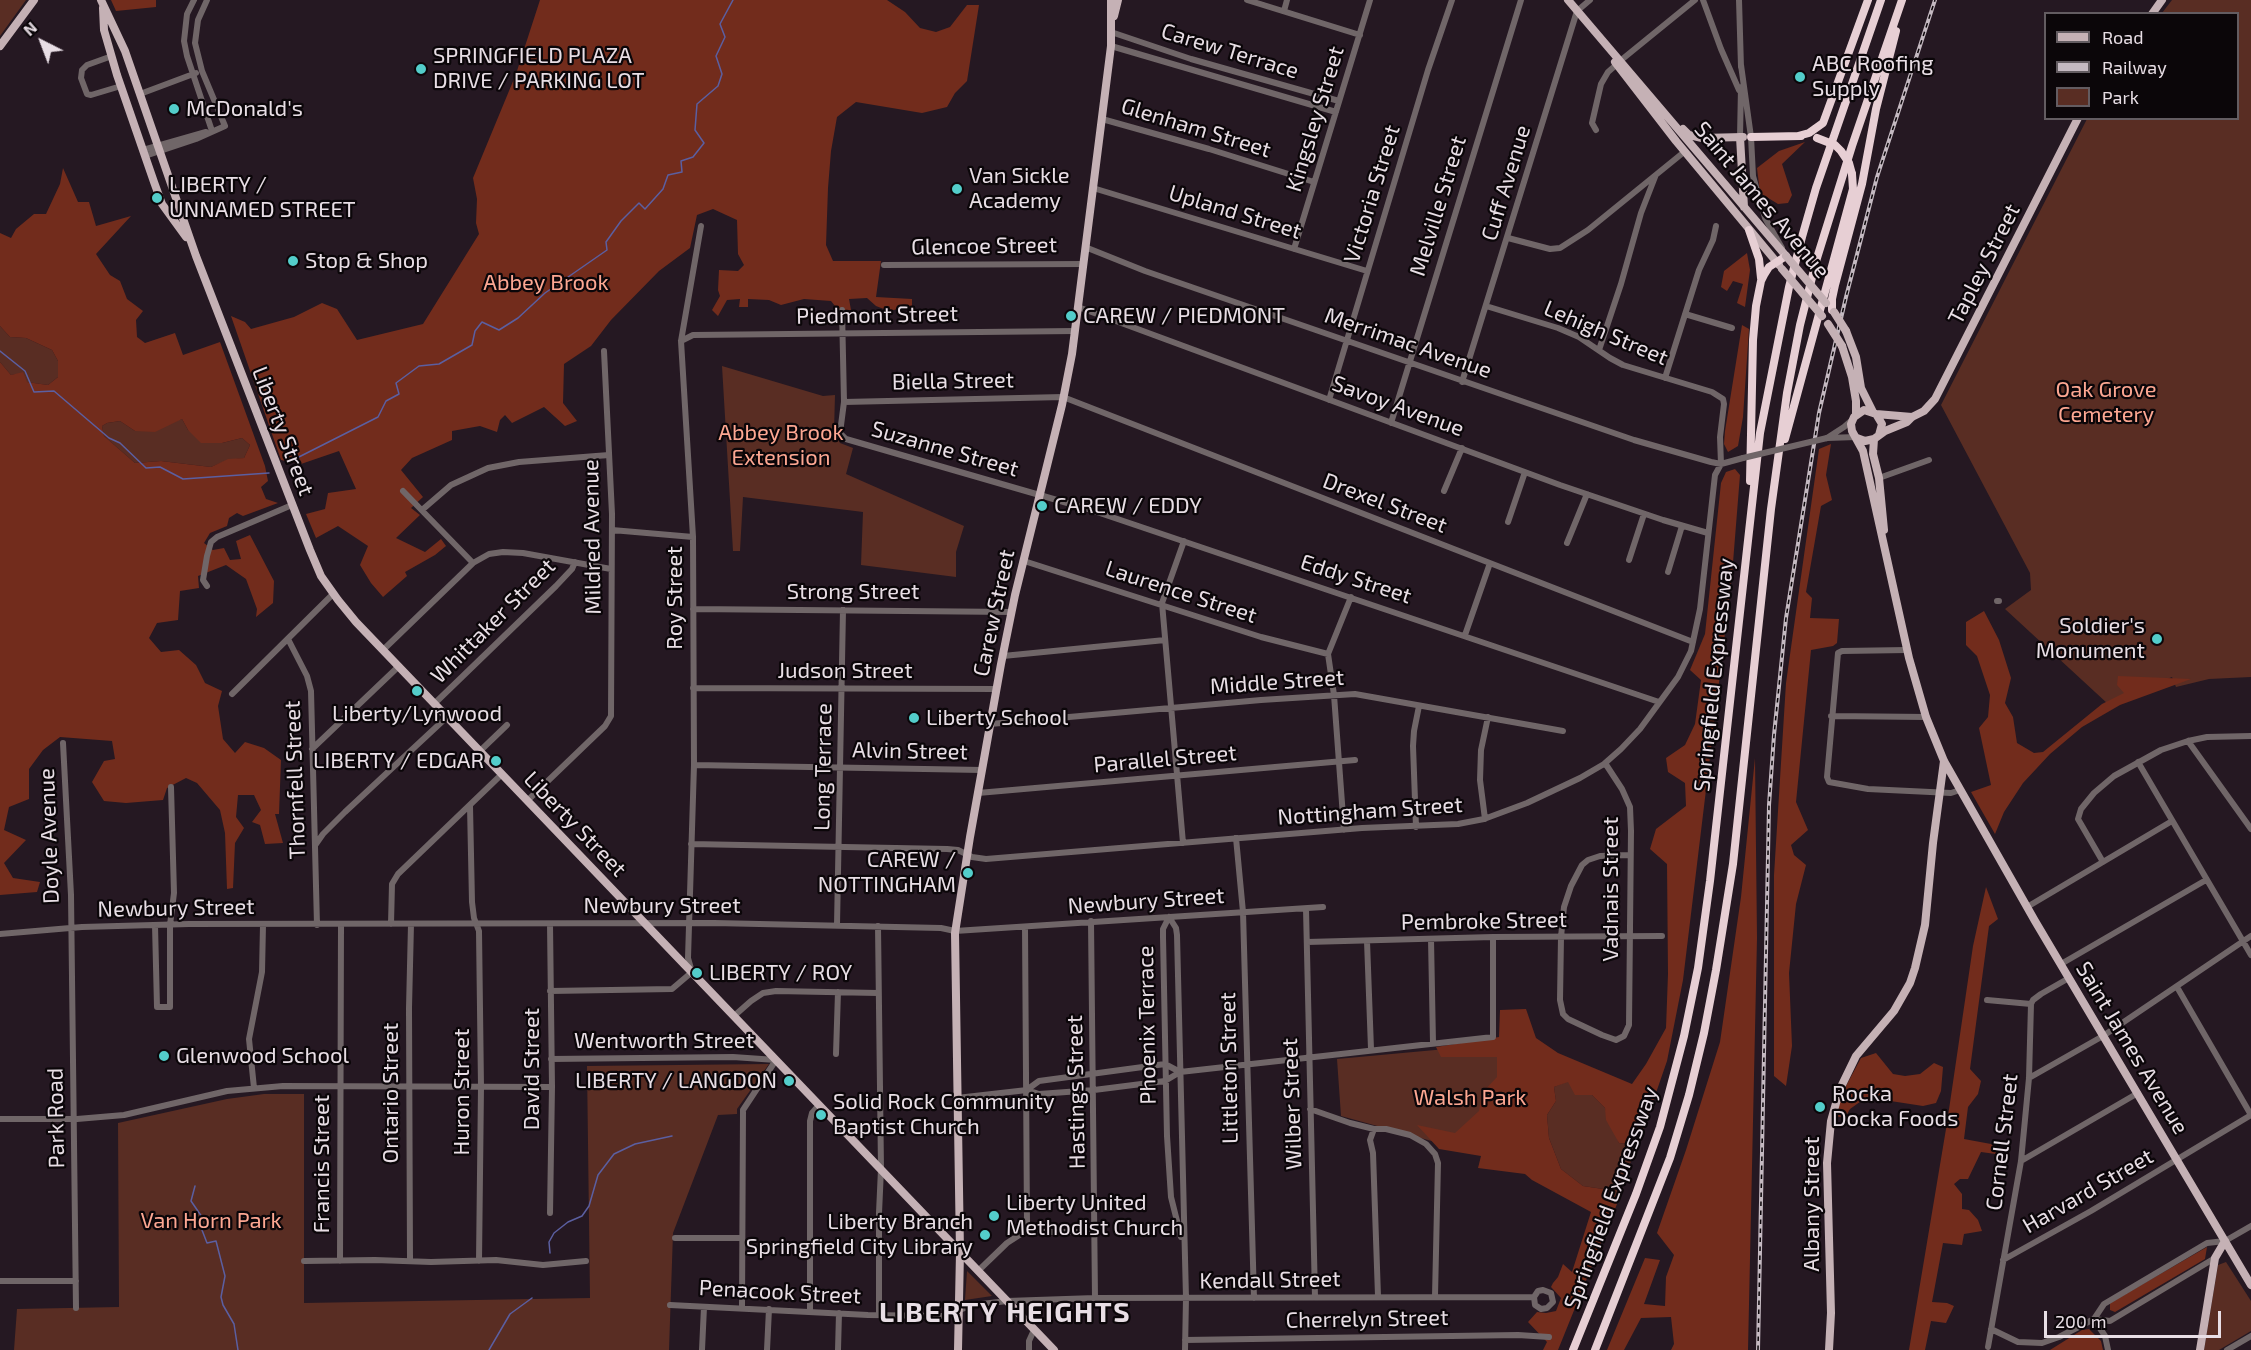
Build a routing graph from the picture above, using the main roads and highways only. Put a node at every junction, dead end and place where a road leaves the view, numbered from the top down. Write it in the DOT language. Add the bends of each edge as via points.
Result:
graph roads {
  1 [pos="34,0"];
  2 [pos="1111,0"];
  3 [pos="1118,0"];
  4 [pos="1568,0"];
  5 [pos="1868,0"];
  6 [pos="1881,0"];
  7 [pos="1902,0"];
  8 [pos="102,2"];
  9 [pos="1111,32"];
  10 [pos="0,46"];
  11 [pos="1618,63"];
  12 [pos="1668,118"];
  13 [pos="2077,120"];
  14 [pos="1751,136"];
  15 [pos="1798,136"];
  16 [pos="1740,137"];
  17 [pos="1743,207"];
  18 [pos="1749,230"];
  19 [pos="192,244"];
  20 [pos="1786,256"];
  21 [pos="1776,262"];
  22 [pos="1761,281"];
  23 [pos="1833,311"];
  24 [pos="1874,413"];
  25 [pos="1854,417"];
  26 [pos="1912,417"];
  27 [pos="1876,437"];
  28 [pos="1856,438"];
  29 [pos="1774,483"];
  30 [pos="1750,513"];
  31 [pos="1886,550"];
  32 [pos="1944,761"];
  33 [pos="2224,1242"];
  34 [pos="960,1252"];
  35 [pos="2251,1285"];
  36 [pos="958,1350"];
  37 [pos="1054,1350"];
  38 [pos="1573,1350"];
  39 [pos="1595,1350"];
  40 [pos="1829,1350"];
  41 [pos="2200,1350"];
  1 -- 10 [label="main road"];
  2 -- 9 [label="main road, Carew Street"];
  3 -- 9 [label="main road, Carew Street"];
  4 -- 11 [label="main road, Saint James Avenue"];
  5 -- 15 [label="highway" via="1823,123"];
  6 -- 30 [label="highway, Springfield Expressway" via="1816,188 1789,287 1760,433"];
  7 -- 23 [label="highway" via="1860,193 1834,285"];
  7 -- 29 [label="highway, Springfield Expressway" via="1817,258 1787,393"];
  8 -- 19 [label="main road, Liberty Street" via="125,51"];
  8 -- 19 [label="main road, Liberty Street" via="104,30 162,204"];
  9 -- 34 [label="main road, Carew Street" via="1064,397 996,689 955,931"];
  11 -- 12 [label="main road, Saint James Avenue"];
  11 -- 18 [label="main road, Saint James Avenue" via="1684,152"];
  12 -- 16 [label="main road" via="1689,135"];
  12 -- 17 [label="main road, Saint James Avenue"];
  13 -- 26 [label="main road, Tapley Street" via="1941,387 1924,411"];
  14 -- 15 [label="highway"];
  14 -- 16 [label="main road"];
  15 -- 29 [label="highway, bridge" via="1817,138 1841,151 1849,163 1853,189"];
  16 -- 17 [label="main road"];
  17 -- 18 [label="main road"];
  17 -- 20 [label="main road, Saint James Avenue"];
  18 -- 21 [label="main road, Saint James Avenue"];
  18 -- 22 [label="highway" via="1759,259"];
  19 -- 34 [label="main road, Liberty Street" via="316,567 333,594"];
  20 -- 21 [label="highway"];
  20 -- 23 [label="main road, Saint James Avenue, bridge"];
  21 -- 22 [label="highway"];
  21 -- 25 [label="main road, Saint James Avenue, bridge" via="1842,346 1852,377"];
  22 -- 30 [label="highway" via="1753,340"];
  23 -- 24 [label="main road, Saint James Avenue, bridge" via="1846,331 1856,357 1861,388"];
  24 -- 25 [label="main road" via="1864,410"];
  24 -- 26 [label="main road"];
  24 -- 27 [label="main road" via="1882,424"];
  25 -- 28 [label="main road" via="1852,431"];
  26 -- 27 [label="main road, Tapley Street"];
  27 -- 28 [label="main road" via="1865,441"];
  27 -- 31 [label="main road" via="1873,454"];
  28 -- 31 [label="main road" via="1863,451"];
  29 -- 39 [label="highway, Springfield Expressway" via="1733,864 1709,1012 1670,1158"];
  30 -- 38 [label="highway, Springfield Expressway" via="1710,881 1692,1001 1652,1149"];
  31 -- 32 [label="main road, Saint James Avenue" via="1907,650 1926,717"];
  32 -- 33 [label="main road, Saint James Avenue"];
  32 -- 40 [label="main road, Albany Street" via="1925,925 1915,968 1894,1011 1856,1056 1840,1089 1831,1121 1827,1163"];
  33 -- 35 [label="main road, Saint James Avenue"];
  33 -- 41 [label="main road" via="2215,1258"];
  34 -- 36 [label="main road, Carew Street"];
  34 -- 37 [label="main road, Liberty Street"];
}
